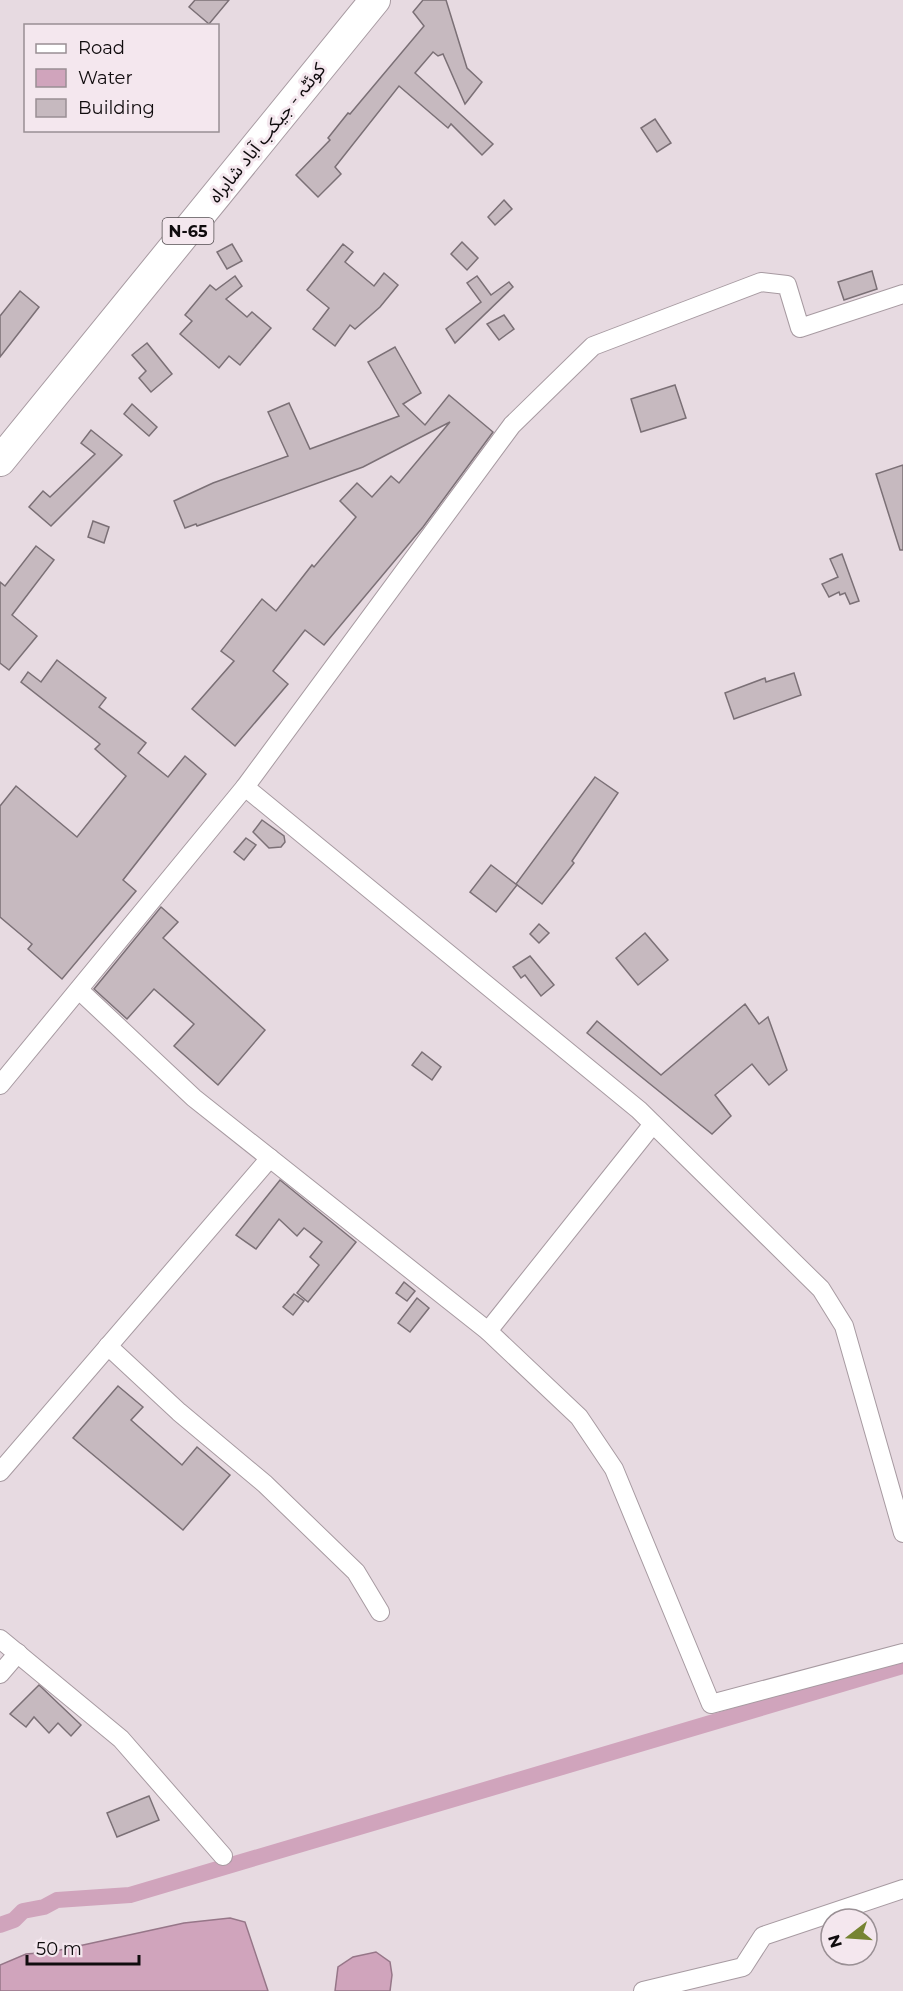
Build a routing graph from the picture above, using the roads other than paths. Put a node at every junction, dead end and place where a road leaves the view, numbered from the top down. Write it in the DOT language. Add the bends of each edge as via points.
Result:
graph roads {
  1 [pos="375,0"];
  2 [pos="903,294"];
  3 [pos="0,461"];
  4 [pos="245,787"];
  5 [pos="79,990"];
  6 [pos="0,1085"];
  7 [pos="653,1124"];
  8 [pos="270,1158"];
  9 [pos="488,1332"];
  10 [pos="108,1346"];
  11 [pos="0,1472"];
  12 [pos="903,1533"];
  13 [pos="380,1611"];
  14 [pos="0,1639"];
  15 [pos="18,1653"];
  16 [pos="903,1653"];
  17 [pos="0,1674"];
  18 [pos="223,1856"];
  19 [pos="903,1888"];
  20 [pos="643,1991"];
  1 -- 3 [label="highway, کوئٹہ - جیکب آباد شاہراہ / N-65"];
  2 -- 4 [label="street" via="800,328 787,285 760,282 593,346 512,425"];
  4 -- 5 [label="street"];
  4 -- 7 [label="street"];
  5 -- 6 [label="street"];
  5 -- 8 [label="street" via="194,1098"];
  7 -- 9 [label="street"];
  7 -- 12 [label="street" via="827,1298 844,1326"];
  8 -- 9 [label="street"];
  8 -- 10 [label="street"];
  9 -- 16 [label="street" via="579,1417 614,1469 711,1704"];
  10 -- 11 [label="street"];
  10 -- 13 [label="street" via="265,1484 348,1564"];
  14 -- 15 [label="street"];
  15 -- 17 [label="street"];
  15 -- 18 [label="street" via="121,1739"];
  19 -- 20 [label="street" via="763,1936 743,1967"];
}
